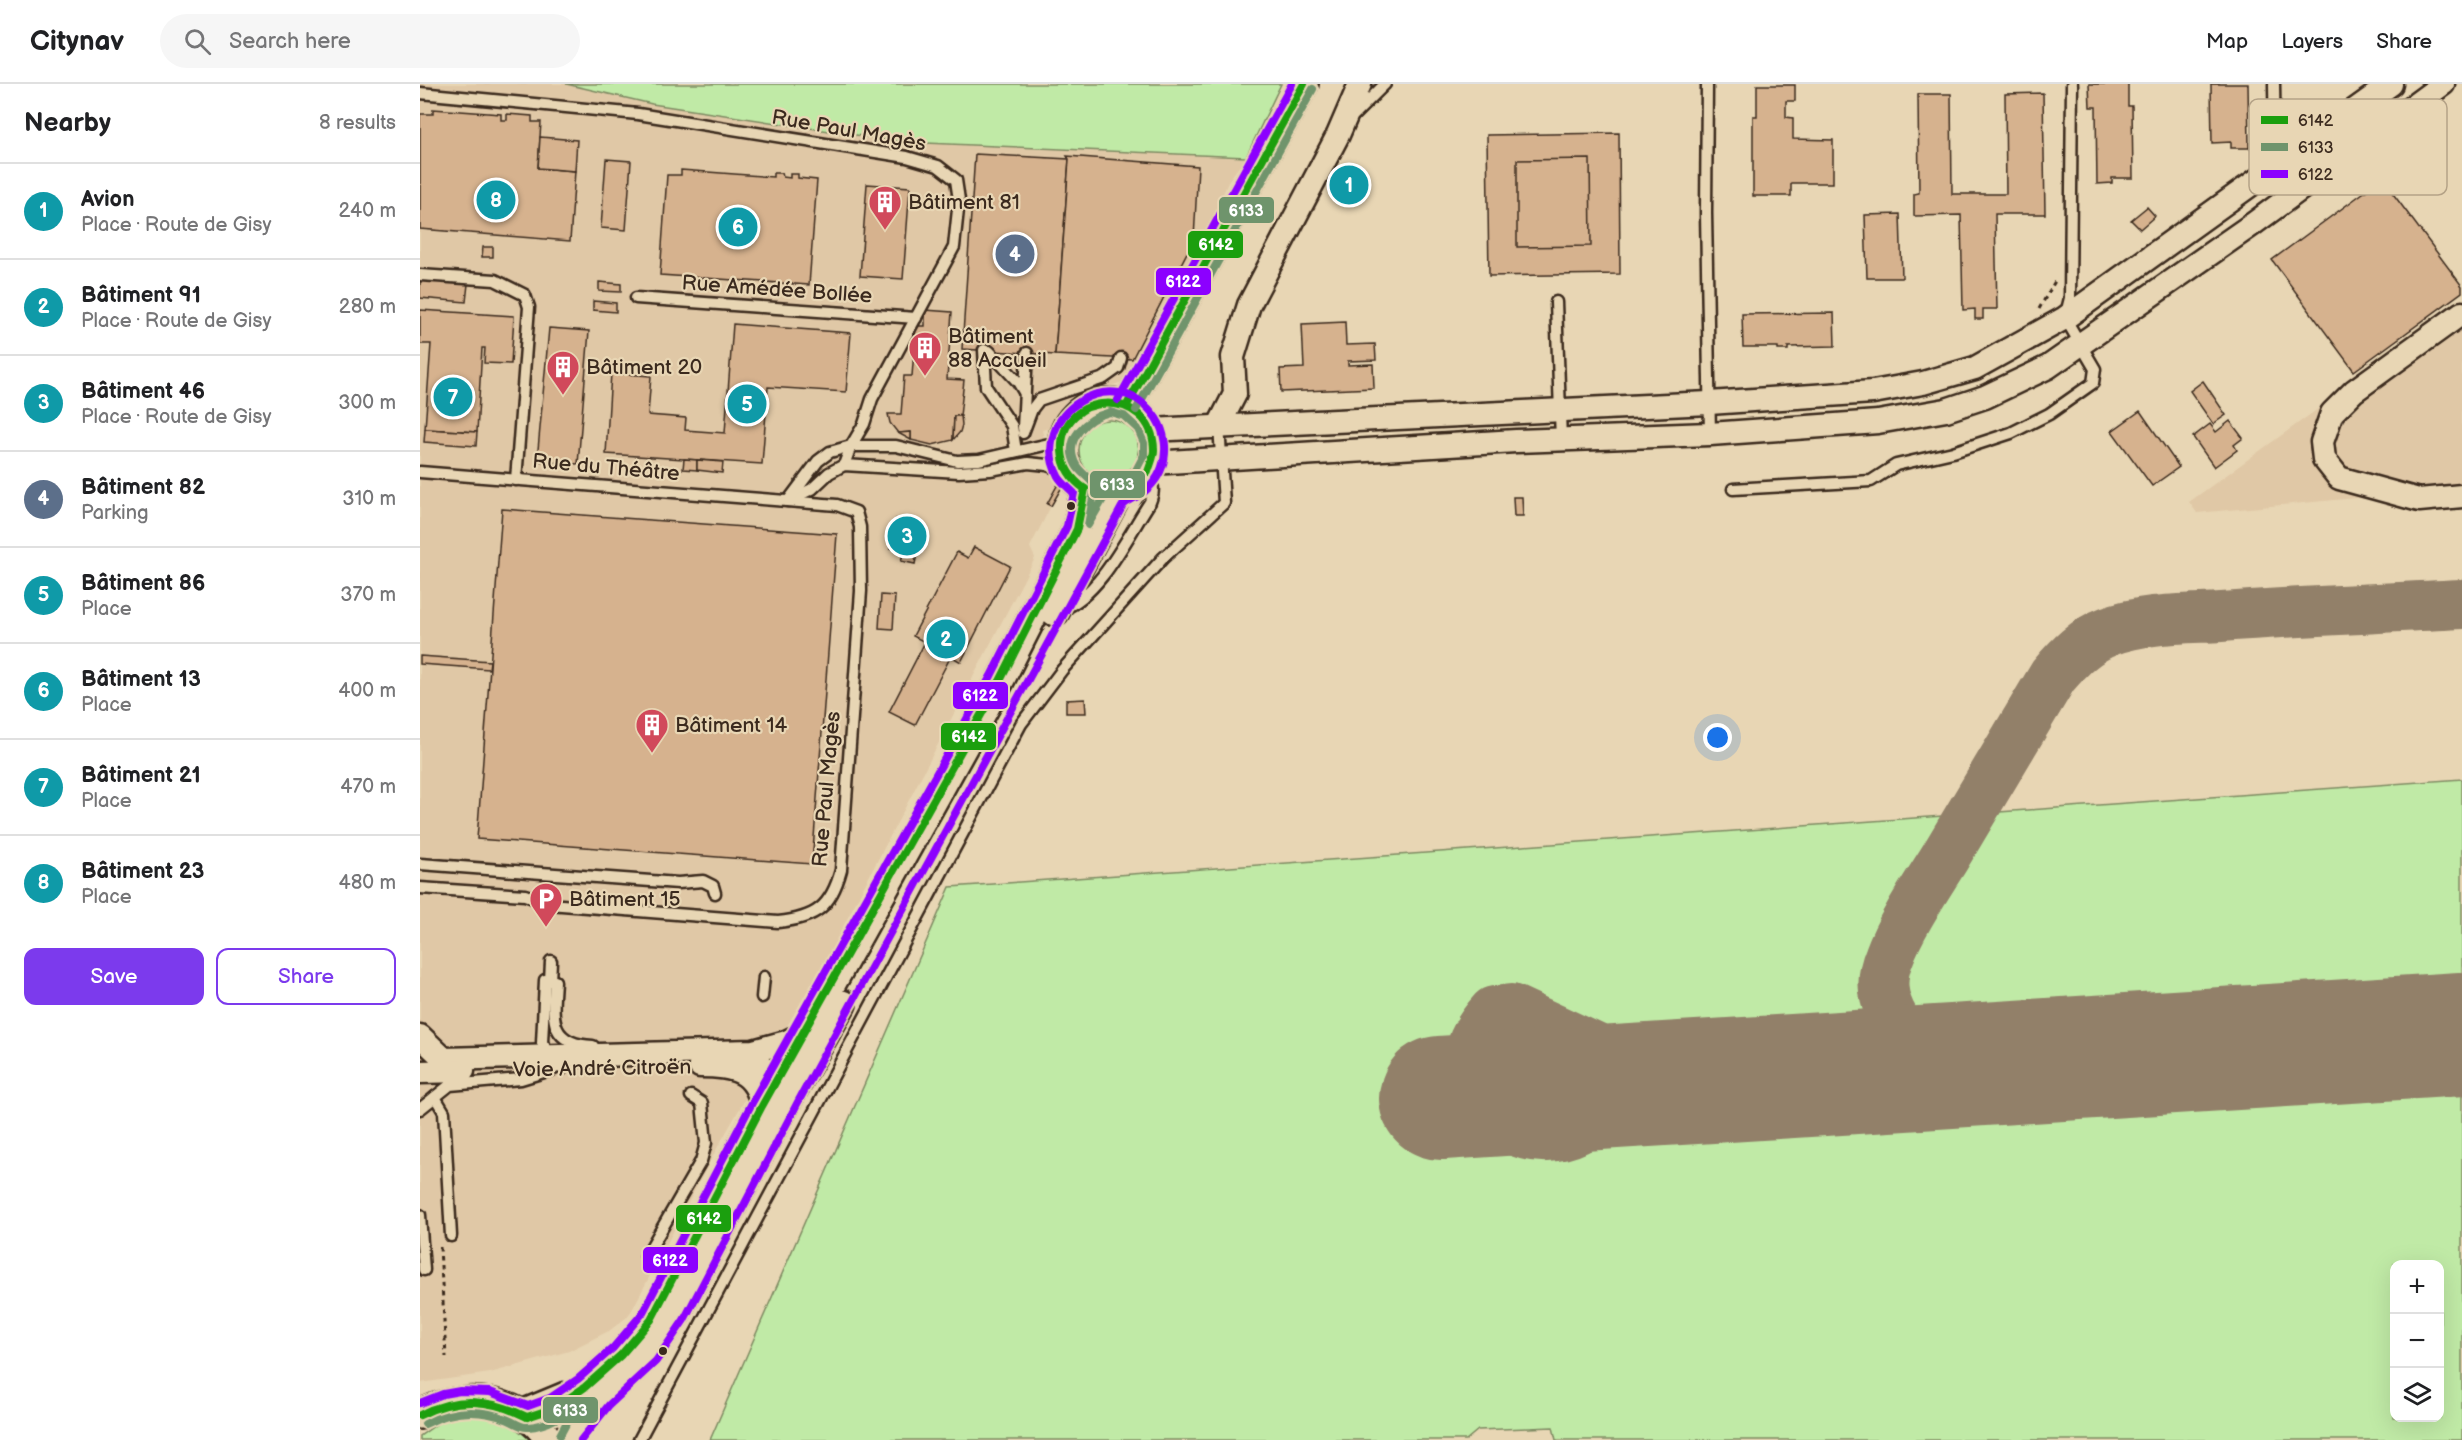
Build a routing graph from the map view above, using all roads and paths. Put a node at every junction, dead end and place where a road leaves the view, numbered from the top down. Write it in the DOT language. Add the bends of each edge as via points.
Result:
graph roads {
  1 [pos="1304,84"];
  2 [pos="1360,84"];
  3 [pos="1385,84"];
  4 [pos="1707,84"];
  5 [pos="2072,84"];
  6 [pos="2274,84"];
  7 [pos="2391,84"];
  8 [pos="2444,84"];
  9 [pos="420,93"];
  10 [pos="2274,99"];
  11 [pos="2370,99"];
  12 [pos="2424,99"];
  13 [pos="1338,135"];
  14 [pos="2249,186"];
  15 [pos="2292,195"];
  16 [pos="2070,273"];
  17 [pos="420,275"];
  18 [pos="636,298"];
  19 [pos="1556,302"];
  20 [pos="2462,313"];
  21 [pos="2035,316"];
  22 [pos="916,318"];
  23 [pos="2066,318"];
  24 [pos="2080,345"];
  25 [pos="1027,353"];
  26 [pos="1121,358"];
  27 [pos="1024,392"];
  28 [pos="1708,403"];
  29 [pos="1127,405"];
  30 [pos="1560,409"];
  31 [pos="1218,425"];
  32 [pos="1151,430"];
  33 [pos="1023,433"];
  34 [pos="1710,434"];
  35 [pos="1561,440"];
  36 [pos="1062,441"];
  37 [pos="851,446"];
  38 [pos="1021,450"];
  39 [pos="1222,459"];
  40 [pos="1028,464"];
  41 [pos="844,465"];
  42 [pos="1150,468"];
  43 [pos="420,472"];
  44 [pos="516,480"];
  45 [pos="1077,482"];
  46 [pos="1733,489"];
  47 [pos="1118,494"];
  48 [pos="2462,496"];
  49 [pos="788,501"];
  50 [pos="1055,613"];
  51 [pos="420,864"];
  52 [pos="420,888"];
  53 [pos="715,893"];
  54 [pos="551,961"];
  55 [pos="764,977"];
  56 [pos="550,981"];
  57 [pos="762,997"];
  58 [pos="420,1036"];
  59 [pos="794,1038"];
  60 [pos="742,1052"];
  61 [pos="556,1065"];
  62 [pos="420,1071"];
  63 [pos="769,1094"];
  64 [pos="691,1096"];
  65 [pos="435,1097"];
  66 [pos="420,1109"];
  67 [pos="420,1215"];
  68 [pos="452,1236"];
  69 [pos="646,1256"];
  70 [pos="424,1270"];
  71 [pos="426,1410"];
  72 [pos="520,1413"];
  73 [pos="549,1440"];
  74 [pos="569,1440"];
  75 [pos="639,1440"];
  1 -- 29 [label="street"];
  2 -- 13 [label="street"];
  3 -- 13 [label="lane"];
  4 -- 28 [label="lane"];
  5 -- 16 [label="lane"];
  6 -- 10 [label="lane"];
  7 -- 11 [label="street"];
  8 -- 12 [label="street"];
  9 -- 22 [label="lane, Rue Paul Magès" via="638,114 907,157 938,166 956,180 958,223 954,247"];
  13 -- 31 [label="street" via="1249,305 1233,357 1235,394"];
  14 -- 23 [label="street"];
  15 -- 24 [label="street"];
  16 -- 21 [label="path" via="2058,275"];
  16 -- 23 [label="lane"];
  17 -- 44 [label="lane" via="495,280 525,294 529,307"];
  18 -- 22 [label="lane, Rue Amédée Bollée"];
  19 -- 30 [label="lane"];
  20 -- 48 [label="street" via="2354,391 2332,413 2322,442 2324,459 2339,478 2418,500"];
  22 -- 37 [label="lane, Rue Paul Magès"];
  23 -- 24 [label="lane"];
  23 -- 28 [label="street" via="1975,368 1923,383 1873,392"];
  24 -- 34 [label="street" via="2019,382 1946,410 1878,422"];
  24 -- 46 [label="lane" via="2095,369 2093,384 2012,433 1896,465 1870,482"];
  25 -- 27 [label="lane"];
  26 -- 33 [label="lane" via="1118,368 1104,378 1039,400"];
  27 -- 33 [label="lane"];
  27 -- 38 [label="lane" via="986,350 986,387 1012,426"];
  28 -- 30 [label="street"];
  28 -- 34 [label="lane"];
  29 -- 32 [label="street"];
  29 -- 36 [label="street" via="1099,403 1085,408 1073,418"];
  30 -- 31 [label="street"];
  30 -- 35 [label="lane"];
  31 -- 32 [label="street"];
  31 -- 39 [label="lane"];
  32 -- 42 [label="street" via="1154,441"];
  33 -- 38 [label="lane"];
  34 -- 35 [label="street"];
  35 -- 39 [label="street"];
  36 -- 38 [label="lane"];
  36 -- 45 [label="street" via="1063,460"];
  37 -- 38 [label="lane" via="896,446 957,461"];
  37 -- 41 [label="lane, Rue Paul Magès"];
  37 -- 49 [label="lane" via="830,452 818,461"];
  38 -- 40 [label="lane"];
  39 -- 42 [label="street"];
  39 -- 75 [label="lane" via="1224,503 1162,558 1062,670 1021,723"];
  40 -- 41 [label="lane" via="959,472"];
  40 -- 45 [label="lane" via="1047,465"];
  41 -- 49 [label="lane"];
  42 -- 47 [label="street" via="1133,488"];
  42 -- 50 [label="lane" via="1154,493 1150,502 1101,578 1078,601"];
  43 -- 44 [label="lane, Rue du Théâtre"];
  44 -- 49 [label="lane, Rue du Théâtre"];
  45 -- 47 [label="street" via="1096,493"];
  45 -- 59 [label="street" via="1077,529 1000,681"];
  47 -- 50 [label="street"];
  49 -- 52 [label="lane, Rue Paul Magès" via="837,505 856,512 860,527 861,591 841,870 828,902 802,919 778,922 549,904 525,895"];
  50 -- 63 [label="street"];
  51 -- 53 [label="lane" via="678,883 703,881 713,886"];
  54 -- 56 [label="lane"];
  55 -- 57 [label="lane"];
  56 -- 60 [label="lane" via="553,1022 557,1032 572,1043 703,1043"];
  56 -- 61 [label="lane" via="541,1033 542,1043"];
  58 -- 61 [label="street" via="444,1059"];
  59 -- 60 [label="street"];
  59 -- 63 [label="street"];
  60 -- 61 [label="street"];
  60 -- 63 [label="street"];
  61 -- 62 [label="street, Voie André Citroën"];
  61 -- 63 [label="street, Voie André Citroën" via="723,1066 742,1072"];
  61 -- 65 [label="lane" via="521,1079 450,1085"];
  63 -- 72 [label="street" via="651,1320 637,1338 585,1387 555,1408"];
  63 -- 74 [label="street" via="675,1315 648,1354 601,1398"];
  64 -- 69 [label="lane" via="702,1103 706,1143 701,1161"];
  65 -- 66 [label="lane"];
  65 -- 68 [label="lane" via="444,1112"];
  67 -- 70 [label="lane"];
  71 -- 72 [label="street" via="462,1400 488,1401"];
  72 -- 73 [label="street"];
}
